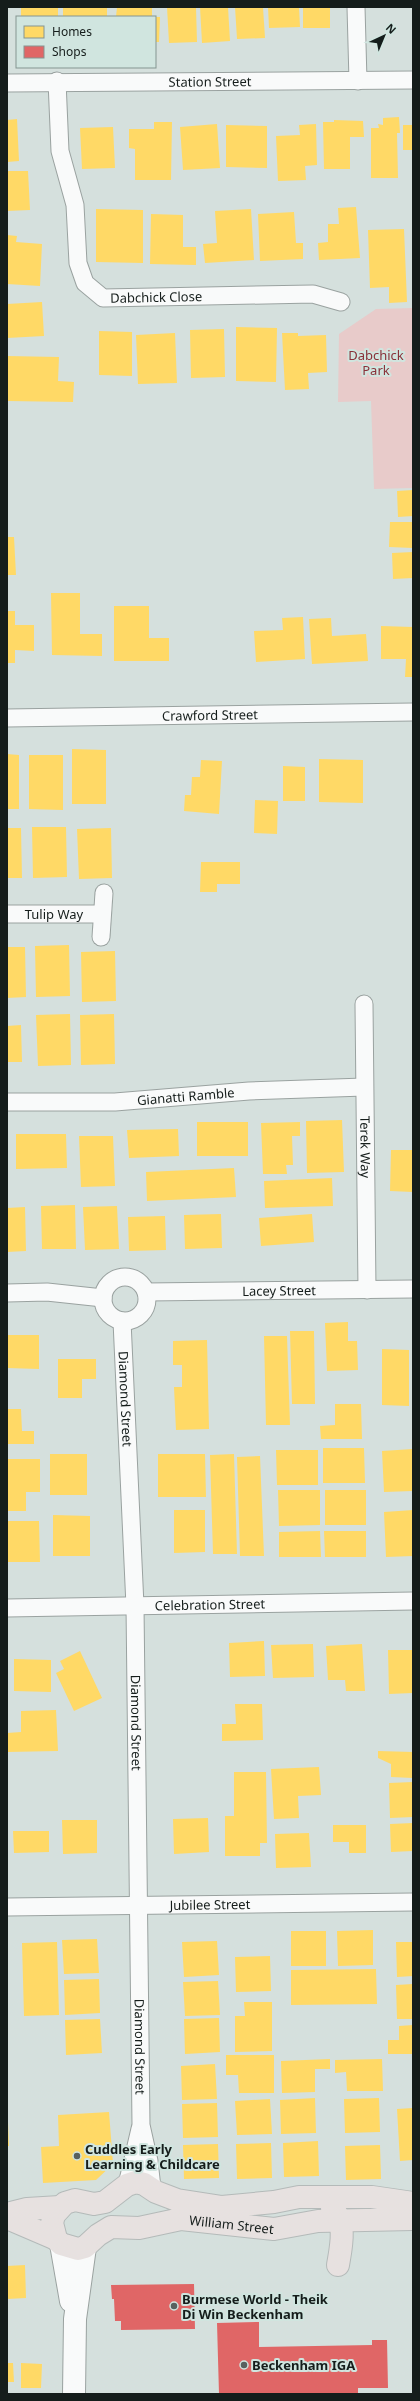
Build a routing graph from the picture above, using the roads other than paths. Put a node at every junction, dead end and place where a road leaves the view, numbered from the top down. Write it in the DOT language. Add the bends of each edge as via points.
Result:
graph roads {
  1 [pos="356,7"];
  2 [pos="413,80"];
  3 [pos="57,81"];
  4 [pos="358,81"];
  5 [pos="7,83"];
  6 [pos="341,302"];
  7 [pos="413,712"];
  8 [pos="7,718"];
  9 [pos="104,893"];
  10 [pos="7,914"];
  11 [pos="102,914"];
  12 [pos="101,937"];
  13 [pos="364,1004"];
  14 [pos="364,1087"];
  15 [pos="7,1102"];
  16 [pos="413,1289"];
  17 [pos="367,1290"];
  18 [pos="146,1292"];
  19 [pos="7,1293"];
  20 [pos="103,1298"];
  21 [pos="122,1321"];
  22 [pos="413,1601"];
  23 [pos="136,1606"];
  24 [pos="7,1608"];
  25 [pos="413,1902"];
  26 [pos="139,1905"];
  27 [pos="7,1907"];
  28 [pos="141,2125"];
  29 [pos="127,2185"];
  30 [pos="154,2190"];
  31 [pos="384,2198"];
  32 [pos="413,2203"];
  33 [pos="252,2205"];
  34 [pos="60,2207"];
  35 [pos="7,2214"];
  36 [pos="7,2218"];
  37 [pos="413,2219"];
  38 [pos="333,2224"];
  39 [pos="146,2226"];
  40 [pos="59,2241"];
  41 [pos="85,2247"];
  42 [pos="75,2320"];
  43 [pos="74,2394"];
  1 -- 4 [label="street"];
  2 -- 4 [label="street, Station Street"];
  3 -- 4 [label="street, Station Street"];
  3 -- 5 [label="street, Station Street"];
  3 -- 6 [label="street, Dabchick Close" via="60,151 75,205 78,263 85,282 103,298 313,294"];
  7 -- 8 [label="street, Crawford Street"];
  9 -- 11 [label="street, Tulip Way"];
  10 -- 11 [label="street, Tulip Way"];
  11 -- 12 [label="street, Tulip Way"];
  13 -- 14 [label="street, Terek Way"];
  14 -- 15 [label="street, Gianatti Ramble" via="249,1091 115,1102"];
  14 -- 17 [label="street, Terek Way"];
  16 -- 17 [label="street, Lacey Street"];
  17 -- 18 [label="street, Lacey Street"];
  18 -- 20 [label="street" via="138,1282 128,1277 117,1278 108,1285"];
  18 -- 21 [label="street" via="145,1308 138,1317"];
  19 -- 20 [label="street" via="47,1292"];
  20 -- 21 [label="street" via="105,1308 112,1317"];
  21 -- 23 [label="street, Diamond Street"];
  22 -- 23 [label="street, Celebration Street"];
  23 -- 24 [label="street, Celebration Street"];
  23 -- 26 [label="street, Diamond Street"];
  25 -- 26 [label="street, Jubilee Street"];
  26 -- 27 [label="street, Jubilee Street"];
  26 -- 28 [label="street, Diamond Street"];
  28 -- 29 [label="street, Diamond Street"];
  28 -- 30 [label="street, Diamond Street"];
  29 -- 30 [label="main road, William Street" via="136,2182"];
  29 -- 34 [label="main road" via="105,2202 94,2204 75,2200 65,2202"];
  30 -- 33 [label="main road, William Street" via="177,2200 222,2208"];
  30 -- 39 [label="main road" via="157,2212"];
  31 -- 32 [label="main road, William Street"];
  31 -- 33 [label="main road, William Street" via="299,2197"];
  31 -- 38 [label="main road, William Street" via="354,2204"];
  33 -- 38 [label="main road, William Street" via="280,2210 330,2206"];
  34 -- 35 [label="main road" via="27,2209"];
  34 -- 40 [label="main road" via="52,2223"];
  36 -- 40 [label="main road"];
  37 -- 38 [label="main road, William Street" via="361,2220"];
  38 -- 39 [label="main road, William Street" via="274,2229 181,2219"];
  39 -- 41 [label="main road, William Street" via="111,2227"];
  40 -- 41 [label="main road" via="71,2248"];
  40 -- 42 [label="street"];
  41 -- 42 [label="street"];
  42 -- 43 [label="street"];
}
